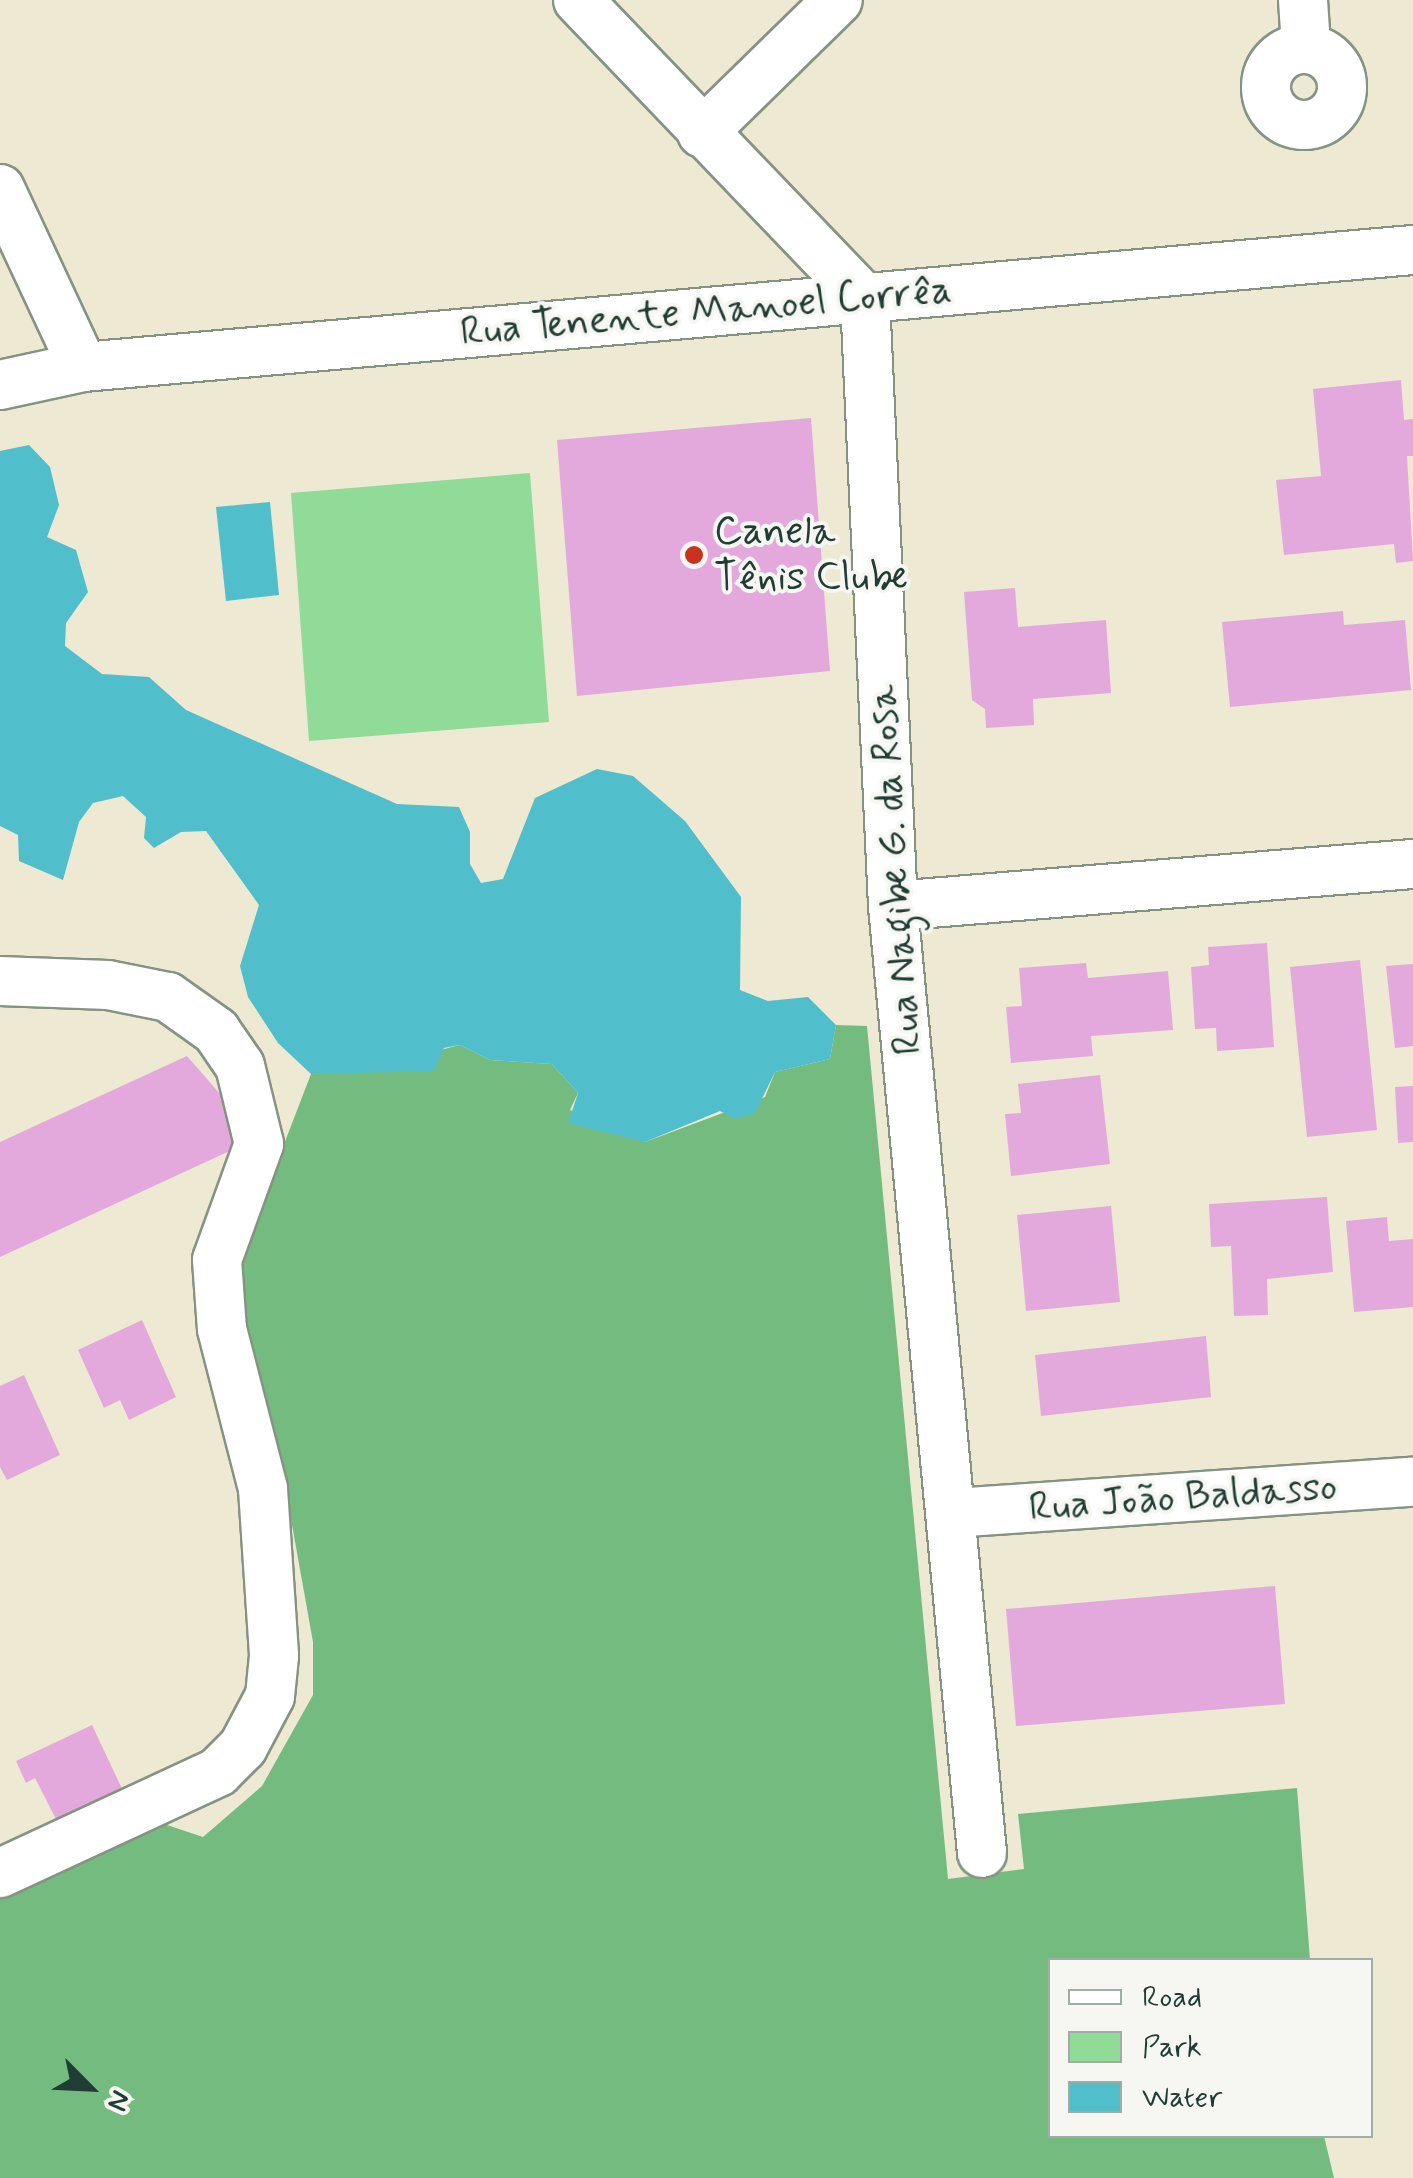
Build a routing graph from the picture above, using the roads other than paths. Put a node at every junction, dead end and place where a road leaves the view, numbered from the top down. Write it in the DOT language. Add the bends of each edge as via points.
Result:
graph roads {
  1 [pos="578,0"];
  2 [pos="838,0"];
  3 [pos="1303,0"];
  4 [pos="1306,47"];
  5 [pos="702,132"];
  6 [pos="0,189"];
  7 [pos="1413,250"];
  8 [pos="865,299"];
  9 [pos="83,366"];
  10 [pos="0,386"];
  11 [pos="1413,864"];
  12 [pos="893,906"];
  13 [pos="0,981"];
  14 [pos="1413,1482"];
  15 [pos="953,1513"];
  16 [pos="982,1853"];
  17 [pos="0,1873"];
  1 -- 5 [label="street"];
  2 -- 5 [label="street"];
  3 -- 4 [label="street"];
  5 -- 8 [label="street"];
  6 -- 9 [label="street"];
  7 -- 8 [label="street, Rua Tenente Manoel Corrêa"];
  8 -- 9 [label="street, Rua Tenente Manoel Corrêa"];
  8 -- 12 [label="street, Rua Nagibe G. da Rosa"];
  9 -- 10 [label="street, Rua Tenente Manoel Corrêa"];
  11 -- 12 [label="street"];
  12 -- 15 [label="street, Rua Nagibe G. da Rosa"];
  13 -- 17 [label="street" via="108,985 168,998 216,1030 240,1066 259,1144 218,1260 222,1329 263,1488 274,1656 270,1696 244,1747 218,1772"];
  14 -- 15 [label="street, Rua João Baldasso"];
  15 -- 16 [label="street, Rua Nagibe G. da Rosa"];
}
